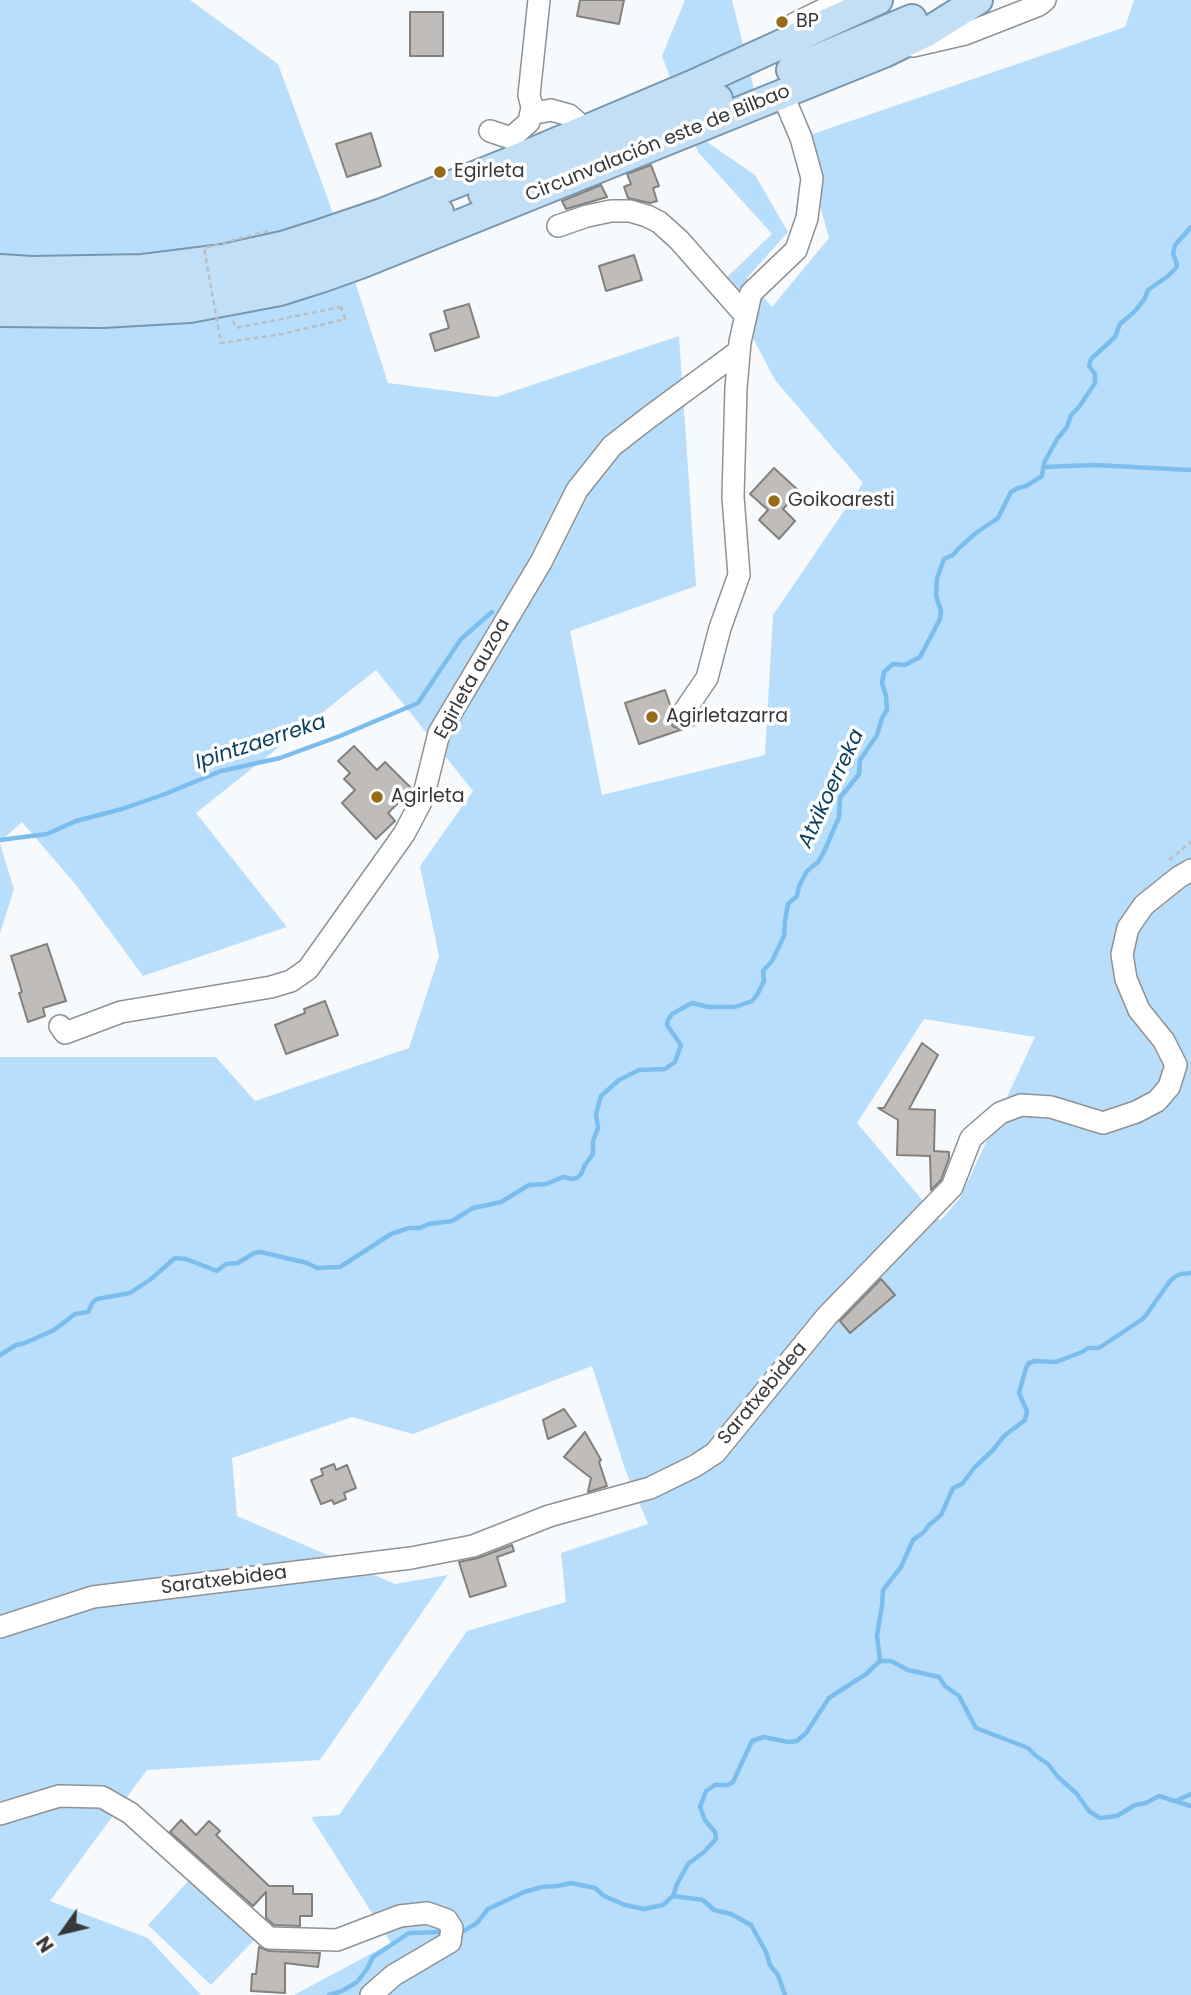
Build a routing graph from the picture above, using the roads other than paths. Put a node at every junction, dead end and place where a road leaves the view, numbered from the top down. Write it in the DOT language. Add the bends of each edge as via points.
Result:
graph roads {
  1 [pos="539,0"];
  2 [pos="843,0"];
  3 [pos="878,0"];
  4 [pos="944,0"];
  5 [pos="978,0"];
  6 [pos="1045,0"];
  7 [pos="884,53"];
  8 [pos="720,72"];
  9 [pos="782,93"];
  10 [pos="532,107"];
  11 [pos="582,131"];
  12 [pos="498,138"];
  13 [pos="558,226"];
  14 [pos="0,269"];
  15 [pos="0,289"];
  16 [pos="0,312"];
  17 [pos="746,316"];
  18 [pos="739,351"];
  19 [pos="681,716"];
  20 [pos="1191,870"];
  21 [pos="60,1026"];
  22 [pos="0,1627"];
  23 [pos="0,1814"];
  24 [pos="371,1995"];
  1 -- 10 [label="street" via="529,95"];
  2 -- 8 [label="street" via="762,40"];
  3 -- 8 [label="main road"];
  4 -- 15 [label="main road, Circunvalación este de Bilbao" via="894,28 776,76 436,213 284,268 130,291"];
  5 -- 7 [label="main road, Circunvalación este de Bilbao" via="927,33"];
  6 -- 7 [label="street" via="965,34"];
  7 -- 9 [label="main road, Circunvalación este de Bilbao"];
  8 -- 11 [label="main road"];
  9 -- 16 [label="main road, Circunvalación este de Bilbao" via="363,263 280,290 190,308"];
  9 -- 17 [label="street" via="811,178 807,218 796,250 751,293"];
  10 -- 11 [label="street" via="569,115"];
  10 -- 12 [label="street" via="529,122 521,131"];
  11 -- 14 [label="main road" via="382,213 282,246 143,269"];
  13 -- 17 [label="street" via="611,211 647,216 679,240"];
  17 -- 18 [label="street"];
  18 -- 19 [label="street" via="733,497 739,575 707,678"];
  18 -- 21 [label="street, Egirleta auzoa" via="612,446 577,490 541,562 439,733 423,798 404,834 307,969 292,981 271,986 121,1012 65,1033"];
  20 -- 22 [label="street, Saratxebidea" via="1144,905 1128,928 1122,954 1139,1010 1176,1065 1169,1087 1147,1107 1103,1123 1051,1107 1021,1105 1000,1113 971,1138 952,1187 827,1316 715,1453 650,1488 549,1516 473,1546 411,1558 93,1597"];
  23 -- 24 [label="street" via="58,1796 102,1797 130,1813 269,1938 337,1940 400,1916 427,1913 447,1920 452,1928 450,1942 394,1975"];
}
